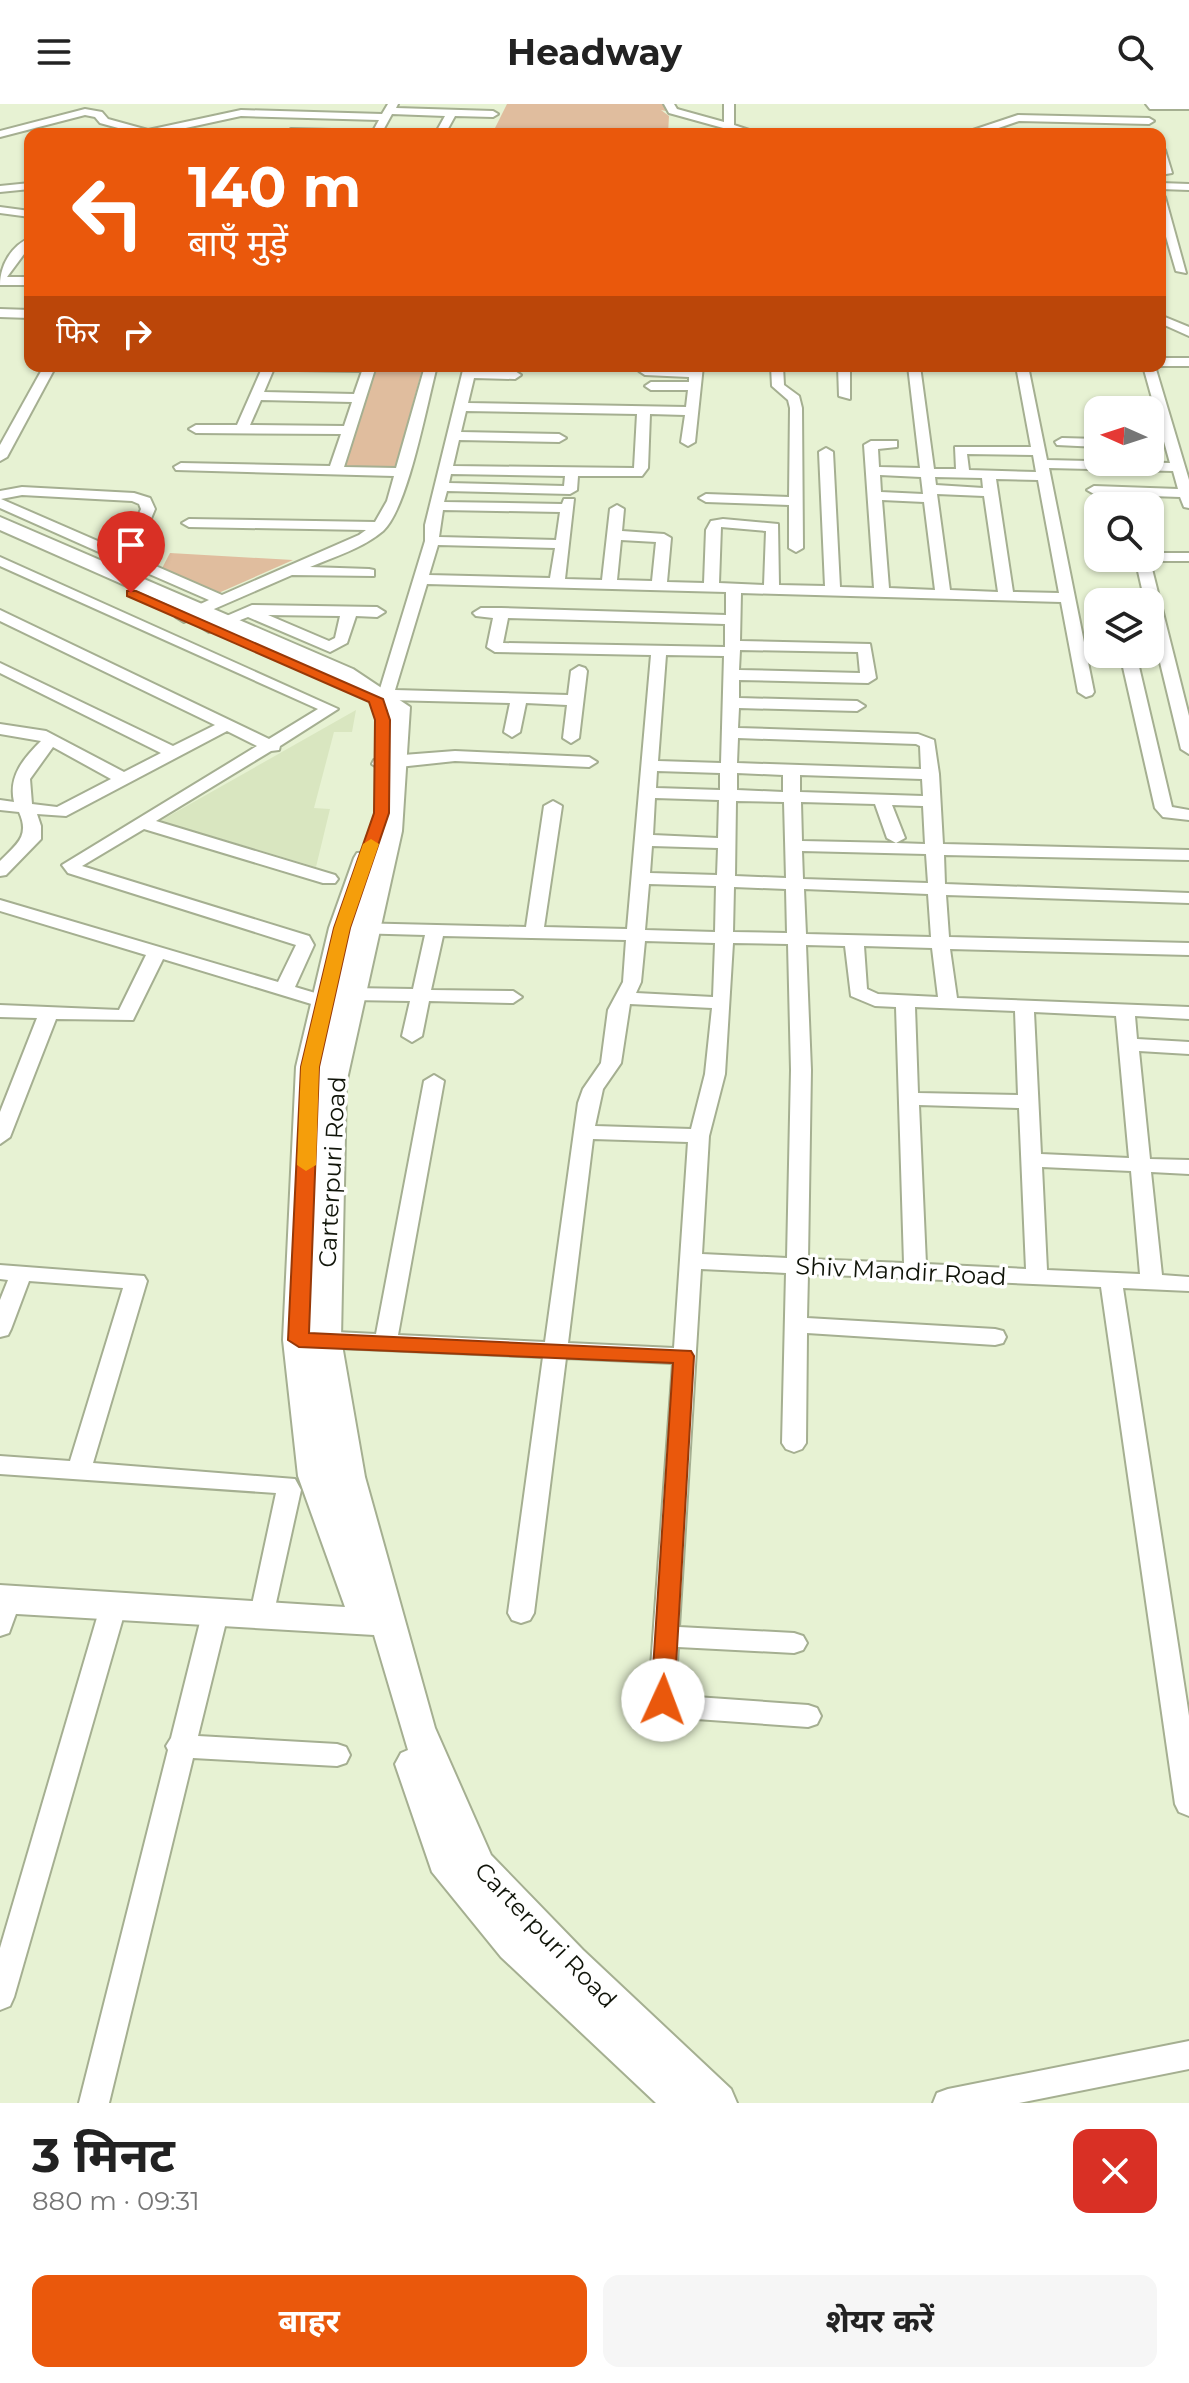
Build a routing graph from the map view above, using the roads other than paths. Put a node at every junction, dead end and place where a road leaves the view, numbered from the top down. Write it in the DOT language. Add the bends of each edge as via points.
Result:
graph roads {
  1 [pos="101,104"];
  2 [pos="220,104"];
  3 [pos="277,104"];
  4 [pos="669,104"];
  5 [pos="729,104"];
  6 [pos="1072,104"];
  7 [pos="1150,106"];
  8 [pos="1189,106"];
  9 [pos="389,110"];
  10 [pos="91,112"];
  11 [pos="241,113"];
  12 [pos="451,113"];
  13 [pos="305,114"];
  14 [pos="493,114"];
  15 [pos="704,120"];
  16 [pos="1076,120"];
  17 [pos="1149,121"];
  18 [pos="729,127"];
  19 [pos="131,128"];
  20 [pos="173,128"];
  21 [pos="279,128"];
  22 [pos="379,128"];
  23 [pos="443,128"];
  24 [pos="703,128"];
  25 [pos="733,128"];
  26 [pos="987,128"];
  27 [pos="1078,128"];
  28 [pos="0,134"];
  29 [pos="1166,186"];
  30 [pos="24,187"];
  31 [pos="1189,187"];
  32 [pos="0,189"];
  33 [pos="0,210"];
  34 [pos="13,212"];
  35 [pos="24,213"];
  36 [pos="1166,218"];
  37 [pos="0,219"];
  38 [pos="23,245"];
  39 [pos="1181,271"];
  40 [pos="0,280"];
  41 [pos="24,281"];
  42 [pos="0,313"];
  43 [pos="24,314"];
  44 [pos="1166,322"];
  45 [pos="1189,332"];
  46 [pos="1166,362"];
  47 [pos="1189,362"];
  48 [pos="47,372"];
  49 [pos="267,372"];
  50 [pos="368,372"];
  51 [pos="429,372"];
  52 [pos="470,372"];
  53 [pos="488,372"];
  54 [pos="658,372"];
  55 [pos="777,372"];
  56 [pos="844,372"];
  57 [pos="915,372"];
  58 [pos="1023,372"];
  59 [pos="1150,372"];
  60 [pos="515,375"];
  61 [pos="696,375"];
  62 [pos="651,386"];
  63 [pos="257,396"];
  64 [pos="845,396"];
  65 [pos="360,398"];
  66 [pos="463,407"];
  67 [pos="644,410"];
  68 [pos="693,411"];
  69 [pos="196,429"];
  70 [pos="242,429"];
  71 [pos="349,430"];
  72 [pos="455,436"];
  73 [pos="559,438"];
  74 [pos="688,442"];
  75 [pos="1062,442"];
  76 [pos="1084,443"];
  77 [pos="892,444"];
  78 [pos="2,450"];
  79 [pos="826,452"];
  80 [pos="1041,464"];
  81 [pos="1181,464"];
  82 [pos="181,467"];
  83 [pos="336,470"];
  84 [pos="446,470"];
  85 [pos="873,471"];
  86 [pos="400,472"];
  87 [pos="927,472"];
  88 [pos="572,473"];
  89 [pos="963,473"];
  90 [pos="988,474"];
  91 [pos="442,487"];
  92 [pos="1094,490"];
  93 [pos="990,492"];
  94 [pos="930,493"];
  95 [pos="0,495"];
  96 [pos="875,496"];
  97 [pos="706,498"];
  98 [pos="1187,498"];
  99 [pos="796,501"];
  100 [pos="0,503"];
  101 [pos="437,506"];
  102 [pos="617,509"];
  103 [pos="0,523"];
  104 [pos="189,523"];
  105 [pos="380,526"];
  106 [pos="614,535"];
  107 [pos="0,536"];
  108 [pos="432,541"];
  109 [pos="563,544"];
  110 [pos="796,548"];
  111 [pos="1164,557"];
  112 [pos="1189,557"];
  113 [pos="0,561"];
  114 [pos="123,568"];
  115 [pos="291,571"];
  116 [pos="369,573"];
  117 [pos="420,579"];
  118 [pos="557,583"];
  119 [pos="609,585"];
  120 [pos="659,586"];
  121 [pos="711,588"];
  122 [pos="734,588"];
  123 [pos="771,589"];
  124 [pos="833,591"];
  125 [pos="882,593"];
  126 [pos="943,594"];
  127 [pos="1006,596"];
  128 [pos="1067,598"];
  129 [pos="349,612"];
  130 [pos="377,612"];
  131 [pos="481,613"];
  132 [pos="501,613"];
  133 [pos="0,615"];
  134 [pos="213,615"];
  135 [pos="733,620"];
  136 [pos="731,648"];
  137 [pos="659,650"];
  138 [pos="1164,665"];
  139 [pos="1,667"];
  140 [pos="1131,668"];
  141 [pos="579,671"];
  142 [pos="731,675"];
  143 [pos="1086,692"];
  144 [pos="381,697"];
  145 [pos="519,699"];
  146 [pos="575,700"];
  147 [pos="730,703"];
  148 [pos="857,706"];
  149 [pos="225,726"];
  150 [pos="0,729"];
  151 [pos="512,732"];
  152 [pos="730,733"];
  153 [pos="571,738"];
  154 [pos="51,740"];
  155 [pos="273,747"];
  156 [pos="1189,749"];
  157 [pos="174,753"];
  158 [pos="388,762"];
  159 [pos="589,762"];
  160 [pos="651,766"];
  161 [pos="728,768"];
  162 [pos="791,770"];
  163 [pos="931,774"];
  164 [pos="125,779"];
  165 [pos="647,793"];
  166 [pos="727,796"];
  167 [pos="792,798"];
  168 [pos="882,800"];
  169 [pos="933,801"];
  170 [pos="0,805"];
  171 [pos="24,806"];
  172 [pos="553,806"];
  173 [pos="1189,815"];
  174 [pos="143,823"];
  175 [pos="896,838"];
  176 [pos="643,840"];
  177 [pos="725,843"];
  178 [pos="794,846"];
  179 [pos="937,851"];
  180 [pos="1189,855"];
  181 [pos="0,871"];
  182 [pos="640,878"];
  183 [pos="329,879"];
  184 [pos="723,880"];
  185 [pos="795,883"];
  186 [pos="938,889"];
  187 [pos="1189,898"];
  188 [pos="0,905"];
  189 [pos="354,928"];
  190 [pos="435,930"];
  191 [pos="534,931"];
  192 [pos="635,934"];
  193 [pos="723,937"];
  194 [pos="797,938"];
  195 [pos="854,940"];
  196 [pos="940,941"];
  197 [pos="1189,949"];
  198 [pos="157,952"];
  199 [pos="284,990"];
  200 [pos="422,995"];
  201 [pos="513,997"];
  202 [pos="338,998"];
  203 [pos="623,998"];
  204 [pos="722,1003"];
  205 [pos="905,1003"];
  206 [pos="948,1004"];
  207 [pos="1024,1006"];
  208 [pos="0,1011"];
  209 [pos="1125,1011"];
  210 [pos="49,1013"];
  211 [pos="1189,1013"];
  212 [pos="412,1036"];
  213 [pos="1128,1044"];
  214 [pos="1189,1048"];
  215 [pos="434,1081"];
  216 [pos="910,1099"];
  217 [pos="1029,1102"];
  218 [pos="585,1132"];
  219 [pos="699,1136"];
  220 [pos="0,1137"];
  221 [pos="1032,1160"];
  222 [pos="1139,1166"];
  223 [pos="1189,1167"];
  224 [pos="690,1261"];
  225 [pos="798,1266"];
  226 [pos="10,1272"];
  227 [pos="915,1272"];
  228 [pos="1037,1278"];
  229 [pos="1111,1280"];
  230 [pos="1152,1282"];
  231 [pos="1189,1284"];
  232 [pos="798,1325"];
  233 [pos="0,1329"];
  234 [pos="995,1337"];
  235 [pos="312,1340"];
  236 [pos="385,1344"];
  237 [pos="556,1352"];
  238 [pos="684,1356"];
  239 [pos="794,1443"];
  240 [pos="0,1465"];
  241 [pos="79,1469"];
  242 [pos="332,1476"];
  243 [pos="114,1604"];
  244 [pos="3,1608"];
  245 [pos="216,1610"];
  246 [pos="521,1613"];
  247 [pos="263,1614"];
  248 [pos="369,1622"];
  249 [pos="666,1636"];
  250 [pos="794,1643"];
  251 [pos="808,1716"];
  252 [pos="179,1746"];
  253 [pos="337,1755"];
  254 [pos="1189,1804"];
  255 [pos="0,1997"];
  256 [pos="1189,2055"];
  257 [pos="94,2103"];
  258 [pos="686,2103"];
  259 [pos="716,2103"];
  260 [pos="948,2103"];
  1 -- 10 [label="street"];
  2 -- 11 [label="street"];
  3 -- 13 [label="street"];
  4 -- 15 [label="street" via="670,110"];
  5 -- 18 [label="street"];
  6 -- 16 [label="street"];
  7 -- 8 [label="street"];
  9 -- 12 [label="street"];
  9 -- 13 [label="street"];
  9 -- 22 [label="street"];
  10 -- 19 [label="street" via="100,120"];
  10 -- 28 [label="street"];
  11 -- 13 [label="street"];
  11 -- 20 [label="street"];
  11 -- 21 [label="street"];
  12 -- 14 [label="street"];
  12 -- 23 [label="street"];
  15 -- 18 [label="street"];
  15 -- 24 [label="street"];
  16 -- 17 [label="street"];
  16 -- 26 [label="street" via="1010,119"];
  16 -- 27 [label="street"];
  18 -- 25 [label="street"];
  29 -- 31 [label="street"];
  30 -- 32 [label="street"];
  33 -- 34 [label="street"];
  34 -- 35 [label="street"];
  34 -- 37 [label="street"];
  36 -- 39 [label="street"];
  38 -- 40 [label="street"];
  40 -- 41 [label="street"];
  42 -- 43 [label="street"];
  44 -- 45 [label="street"];
  46 -- 47 [label="street"];
  48 -- 78 [label="street"];
  49 -- 63 [label="street"];
  50 -- 65 [label="street"];
  51 -- 86 [label="street"];
  52 -- 66 [label="street"];
  53 -- 60 [label="street"];
  54 -- 61 [label="street"];
  55 -- 99 [label="street" via="778,386 795,403"];
  56 -- 64 [label="street"];
  57 -- 87 [label="street"];
  58 -- 80 [label="street"];
  59 -- 81 [label="street" via="1166,444"];
  61 -- 62 [label="street"];
  61 -- 68 [label="street"];
  63 -- 65 [label="street"];
  63 -- 70 [label="street"];
  65 -- 71 [label="street"];
  66 -- 67 [label="street"];
  66 -- 72 [label="street"];
  67 -- 68 [label="street"];
  67 -- 88 [label="street" via="640,471"];
  68 -- 74 [label="street"];
  69 -- 70 [label="street"];
  70 -- 71 [label="street"];
  71 -- 83 [label="street"];
  72 -- 73 [label="street"];
  72 -- 84 [label="street"];
  75 -- 76 [label="street"];
  77 -- 85 [label="street" via="871,445"];
  79 -- 124 [label="street"];
  80 -- 81 [label="street"];
  80 -- 89 [label="street" via="960,450"];
  80 -- 90 [label="street"];
  80 -- 128 [label="street"];
  81 -- 98 [label="street"];
  82 -- 83 [label="street"];
  83 -- 86 [label="street"];
  84 -- 88 [label="street"];
  84 -- 91 [label="street"];
  85 -- 87 [label="street"];
  85 -- 96 [label="street"];
  86 -- 105 [label="street" via="394,501"];
  87 -- 89 [label="street"];
  87 -- 94 [label="street"];
  88 -- 91 [label="street" via="570,490"];
  89 -- 90 [label="street"];
  90 -- 93 [label="street"];
  91 -- 101 [label="street"];
  92 -- 98 [label="street"];
  93 -- 94 [label="street"];
  93 -- 127 [label="street"];
  94 -- 96 [label="street"];
  94 -- 126 [label="street"];
  95 -- 114 [label="street" via="22,491 145,501 148,509"];
  96 -- 125 [label="street"];
  97 -- 99 [label="street"];
  99 -- 110 [label="street"];
  100 -- 114 [label="street"];
  101 -- 108 [label="street"];
  101 -- 109 [label="street" via="568,505"];
  102 -- 106 [label="street"];
  103 -- 114 [label="main road"];
  104 -- 105 [label="street"];
  105 -- 115 [label="street"];
  106 -- 119 [label="street"];
  106 -- 120 [label="street" via="664,538"];
  107 -- 134 [label="main road"];
  108 -- 109 [label="street"];
  108 -- 117 [label="street"];
  109 -- 118 [label="street"];
  111 -- 112 [label="street"];
  113 -- 155 [label="street" via="330,709"];
  114 -- 134 [label="main road"];
  115 -- 116 [label="street"];
  115 -- 134 [label="street"];
  117 -- 118 [label="street"];
  117 -- 144 [label="street"];
  118 -- 119 [label="street"];
  119 -- 120 [label="street"];
  120 -- 121 [label="street"];
  121 -- 122 [label="street"];
  121 -- 123 [label="street" via="713,526 723,523 773,527"];
  122 -- 123 [label="street"];
  122 -- 135 [label="street"];
  123 -- 124 [label="street"];
  124 -- 125 [label="street"];
  125 -- 126 [label="street"];
  126 -- 127 [label="street"];
  127 -- 128 [label="street"];
  128 -- 143 [label="street"];
  129 -- 130 [label="street"];
  129 -- 134 [label="street"];
  129 -- 134 [label="street" via="340,643 326,647"];
  131 -- 132 [label="street"];
  132 -- 135 [label="street"];
  132 -- 137 [label="street" via="495,647"];
  133 -- 149 [label="street"];
  134 -- 144 [label="main road"];
  135 -- 136 [label="street"];
  136 -- 137 [label="street"];
  136 -- 142 [label="street"];
  136 -- 142 [label="street" via="865,647 868,678"];
  137 -- 160 [label="street"];
  138 -- 156 [label="street"];
  139 -- 157 [label="street"];
  140 -- 173 [label="street" via="1164,808"];
  141 -- 146 [label="street"];
  142 -- 147 [label="street"];
  144 -- 145 [label="street"];
  144 -- 158 [label="main road, Carterpuri Road"];
  145 -- 146 [label="street"];
  145 -- 151 [label="street"];
  146 -- 153 [label="street"];
  147 -- 148 [label="street"];
  147 -- 152 [label="street"];
  149 -- 155 [label="street"];
  149 -- 157 [label="street"];
  150 -- 154 [label="street" via="31,731"];
  152 -- 161 [label="street"];
  152 -- 163 [label="street" via="923,739"];
  154 -- 164 [label="street"];
  154 -- 171 [label="street" via="23,775"];
  155 -- 174 [label="street"];
  157 -- 164 [label="street"];
  158 -- 159 [label="street"];
  158 -- 189 [label="main road, Carterpuri Road" via="382,813"];
  160 -- 161 [label="street"];
  160 -- 165 [label="street"];
  161 -- 162 [label="street"];
  161 -- 166 [label="street"];
  162 -- 163 [label="street"];
  162 -- 167 [label="street"];
  163 -- 169 [label="street"];
  164 -- 171 [label="street" via="60,812"];
  165 -- 166 [label="street"];
  165 -- 176 [label="street"];
  166 -- 167 [label="street"];
  166 -- 177 [label="street"];
  167 -- 168 [label="street"];
  167 -- 178 [label="street"];
  168 -- 169 [label="street"];
  168 -- 175 [label="street"];
  169 -- 179 [label="street"];
  170 -- 171 [label="street"];
  171 -- 181 [label="street" via="34,833"];
  172 -- 191 [label="street"];
  174 -- 183 [label="street"];
  174 -- 199 [label="street" via="71,867 303,940"];
  176 -- 177 [label="street"];
  176 -- 182 [label="street"];
  177 -- 184 [label="street"];
  178 -- 179 [label="street"];
  178 -- 185 [label="street"];
  179 -- 180 [label="street"];
  179 -- 186 [label="street"];
  182 -- 184 [label="street"];
  182 -- 192 [label="street"];
  184 -- 185 [label="street"];
  184 -- 193 [label="street"];
  185 -- 186 [label="street"];
  185 -- 194 [label="street"];
  186 -- 187 [label="street"];
  186 -- 196 [label="street"];
  188 -- 198 [label="street"];
  189 -- 190 [label="street"];
  189 -- 202 [label="main road, Carterpuri Road"];
  190 -- 191 [label="street"];
  190 -- 200 [label="street"];
  191 -- 192 [label="street"];
  192 -- 193 [label="street"];
  192 -- 203 [label="street" via="632,982"];
  193 -- 194 [label="street"];
  193 -- 204 [label="street"];
  194 -- 195 [label="street"];
  194 -- 225 [label="street"];
  195 -- 196 [label="street"];
  195 -- 205 [label="street" via="858,992"];
  196 -- 197 [label="street"];
  196 -- 206 [label="street"];
  198 -- 199 [label="street"];
  198 -- 210 [label="street" via="126,1016"];
  199 -- 202 [label="street"];
  200 -- 201 [label="street"];
  200 -- 202 [label="street"];
  200 -- 212 [label="street"];
  202 -- 235 [label="main road, Carterpuri Road" via="310,1067"];
  203 -- 204 [label="street"];
  203 -- 218 [label="street" via="611,1063 593,1089"];
  204 -- 219 [label="street" via="715,1074"];
  205 -- 206 [label="street"];
  205 -- 216 [label="street"];
  206 -- 207 [label="street"];
  207 -- 209 [label="street"];
  207 -- 217 [label="street"];
  208 -- 210 [label="street"];
  209 -- 211 [label="street"];
  209 -- 213 [label="street"];
  210 -- 220 [label="street"];
  213 -- 214 [label="street"];
  213 -- 222 [label="street"];
  215 -- 236 [label="street"];
  216 -- 217 [label="street"];
  216 -- 227 [label="street"];
  217 -- 221 [label="street"];
  218 -- 219 [label="street"];
  218 -- 237 [label="street"];
  219 -- 224 [label="street"];
  221 -- 222 [label="street"];
  221 -- 228 [label="street"];
  222 -- 223 [label="street"];
  222 -- 230 [label="street"];
  224 -- 225 [label="street, Shiv Mandir Road"];
  224 -- 238 [label="street"];
  225 -- 227 [label="street, Shiv Mandir Road"];
  225 -- 232 [label="street"];
  226 -- 233 [label="street"];
  226 -- 241 [label="street" via="136,1281"];
  227 -- 228 [label="street, Shiv Mandir Road"];
  228 -- 229 [label="street, Shiv Mandir Road"];
  229 -- 230 [label="street, Shiv Mandir Road"];
  229 -- 254 [label="street"];
  230 -- 231 [label="street, Shiv Mandir Road"];
  232 -- 234 [label="street"];
  232 -- 239 [label="street"];
  235 -- 236 [label="street"];
  235 -- 242 [label="main road, Carterpuri Road"];
  236 -- 237 [label="street"];
  237 -- 238 [label="street"];
  237 -- 246 [label="street"];
  238 -- 249 [label="street"];
  240 -- 241 [label="street"];
  241 -- 247 [label="street" via="287,1485"];
  242 -- 248 [label="main road, Carterpuri Road"];
  242 -- 259 [label="main road, Carterpuri Road" via="377,1593 417,1728 476,1866"];
  243 -- 244 [label="main road"];
  243 -- 245 [label="main road"];
  243 -- 255 [label="street"];
  245 -- 247 [label="main road"];
  245 -- 252 [label="street"];
  247 -- 248 [label="main road"];
  248 -- 258 [label="main road, Carterpuri Road" via="446,1860 515,1944"];
  249 -- 250 [label="street"];
  249 -- 251 [label="street" via="662,1695 668,1703"];
  252 -- 253 [label="street"];
  252 -- 257 [label="street"];
  256 -- 260 [label="street"];
}
